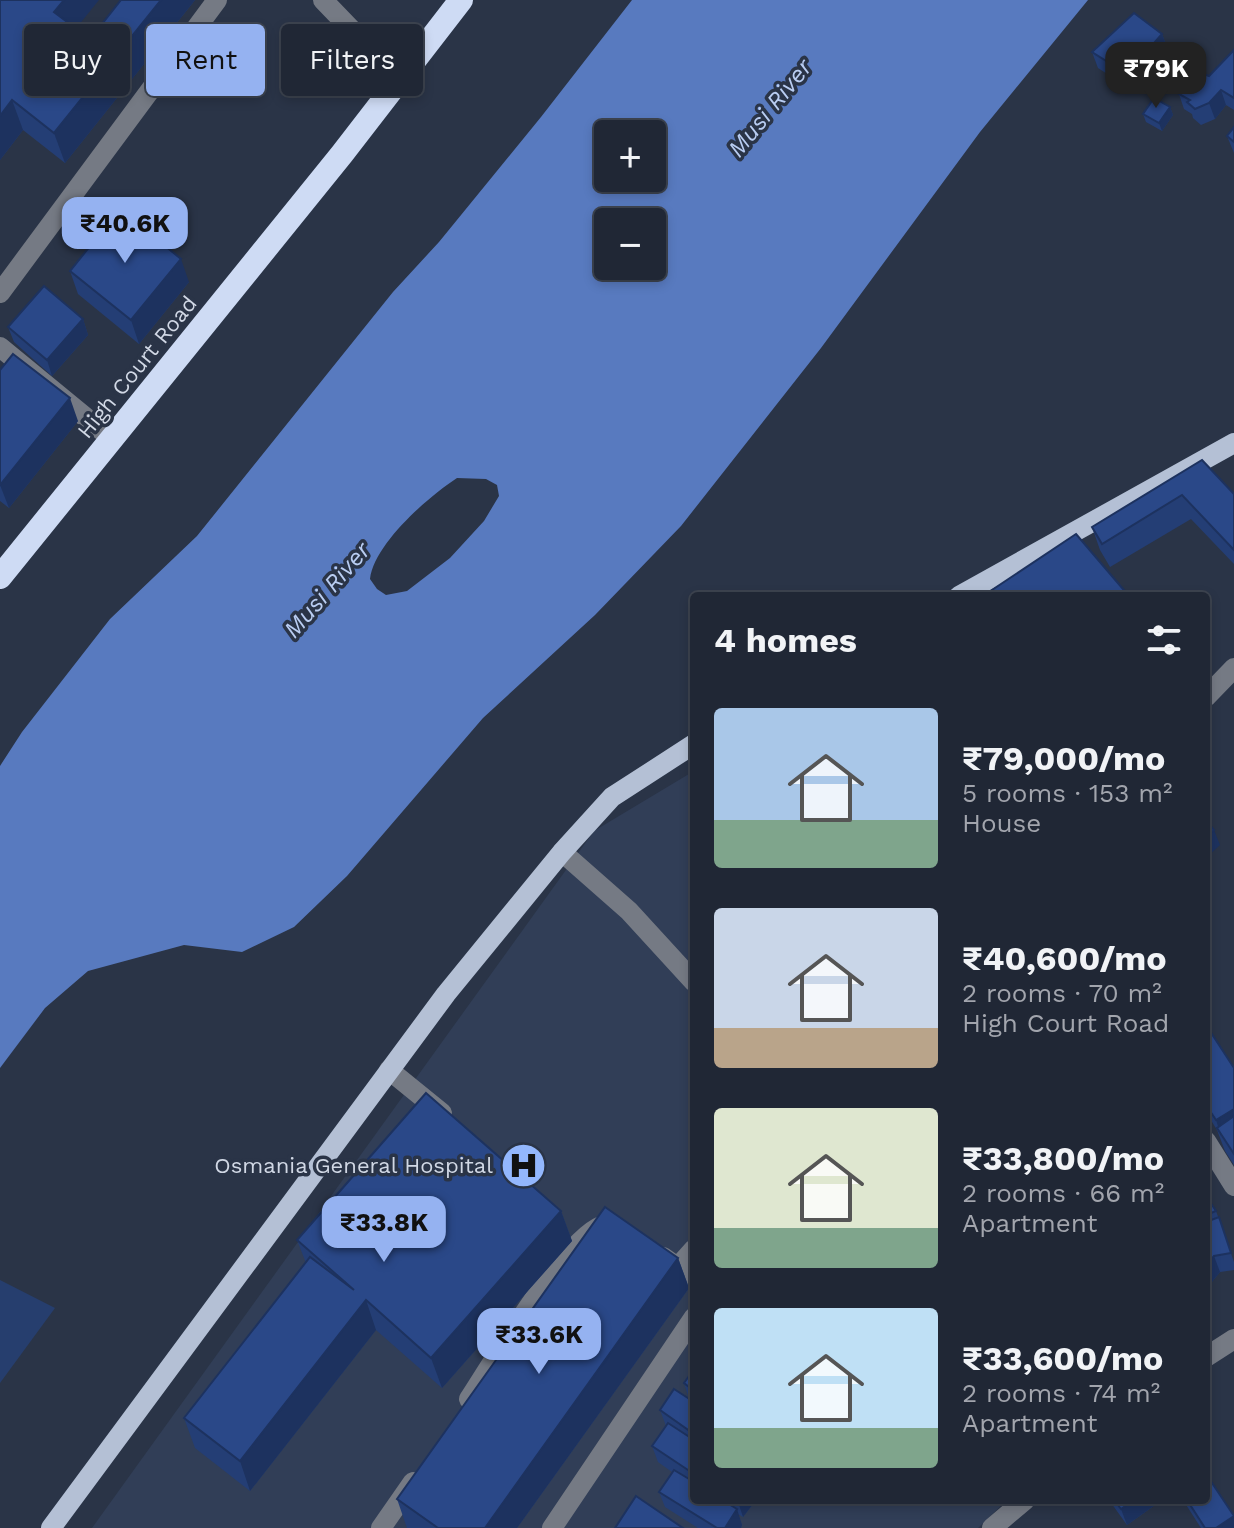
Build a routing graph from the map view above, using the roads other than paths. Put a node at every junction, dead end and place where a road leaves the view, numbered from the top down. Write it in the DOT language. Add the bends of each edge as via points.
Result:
graph roads {
  1 [pos="217,0"];
  2 [pos="323,0"];
  3 [pos="461,0"];
  4 [pos="346,24"];
  5 [pos="423,48"];
  6 [pos="385,96"];
  7 [pos="0,293"];
  8 [pos="0,347"];
  9 [pos="112,439"];
  10 [pos="1234,443"];
  11 [pos="0,577"];
  12 [pos="966,592"];
  13 [pos="1234,668"];
  14 [pos="1210,693"];
  15 [pos="690,747"];
  16 [pos="562,852"];
  17 [pos="690,978"];
  18 [pos="389,1070"];
  19 [pos="459,1127"];
  20 [pos="1210,1147"];
  21 [pos="1234,1186"];
  22 [pos="617,1226"];
  23 [pos="652,1249"];
  24 [pos="686,1273"];
  25 [pos="690,1323"];
  26 [pos="1234,1339"];
  27 [pos="1210,1354"];
  28 [pos="460,1411"];
  29 [pos="425,1463"];
  30 [pos="1020,1504"];
  31 [pos="51,1528"];
  32 [pos="381,1528"];
  33 [pos="552,1528"];
  34 [pos="992,1528"];
  1 -- 7 [label="street"];
  2 -- 4 [label="street"];
  3 -- 5 [label="highway, High Court Road"];
  6 -- 9 [label="highway, High Court Road"];
  8 -- 9 [label="street"];
  9 -- 11 [label="highway, High Court Road"];
  10 -- 12 [label="main road"];
  13 -- 14 [label="street"];
  15 -- 16 [label="main road" via="612,797"];
  16 -- 17 [label="street" via="629,911"];
  16 -- 18 [label="main road"];
  18 -- 19 [label="street"];
  18 -- 31 [label="main road"];
  20 -- 21 [label="street"];
  22 -- 28 [label="street" via="607,1223 592,1229 565,1256"];
  23 -- 24 [label="street"];
  25 -- 33 [label="street"];
  26 -- 27 [label="street"];
  29 -- 32 [label="street"];
  30 -- 34 [label="street"];
}
